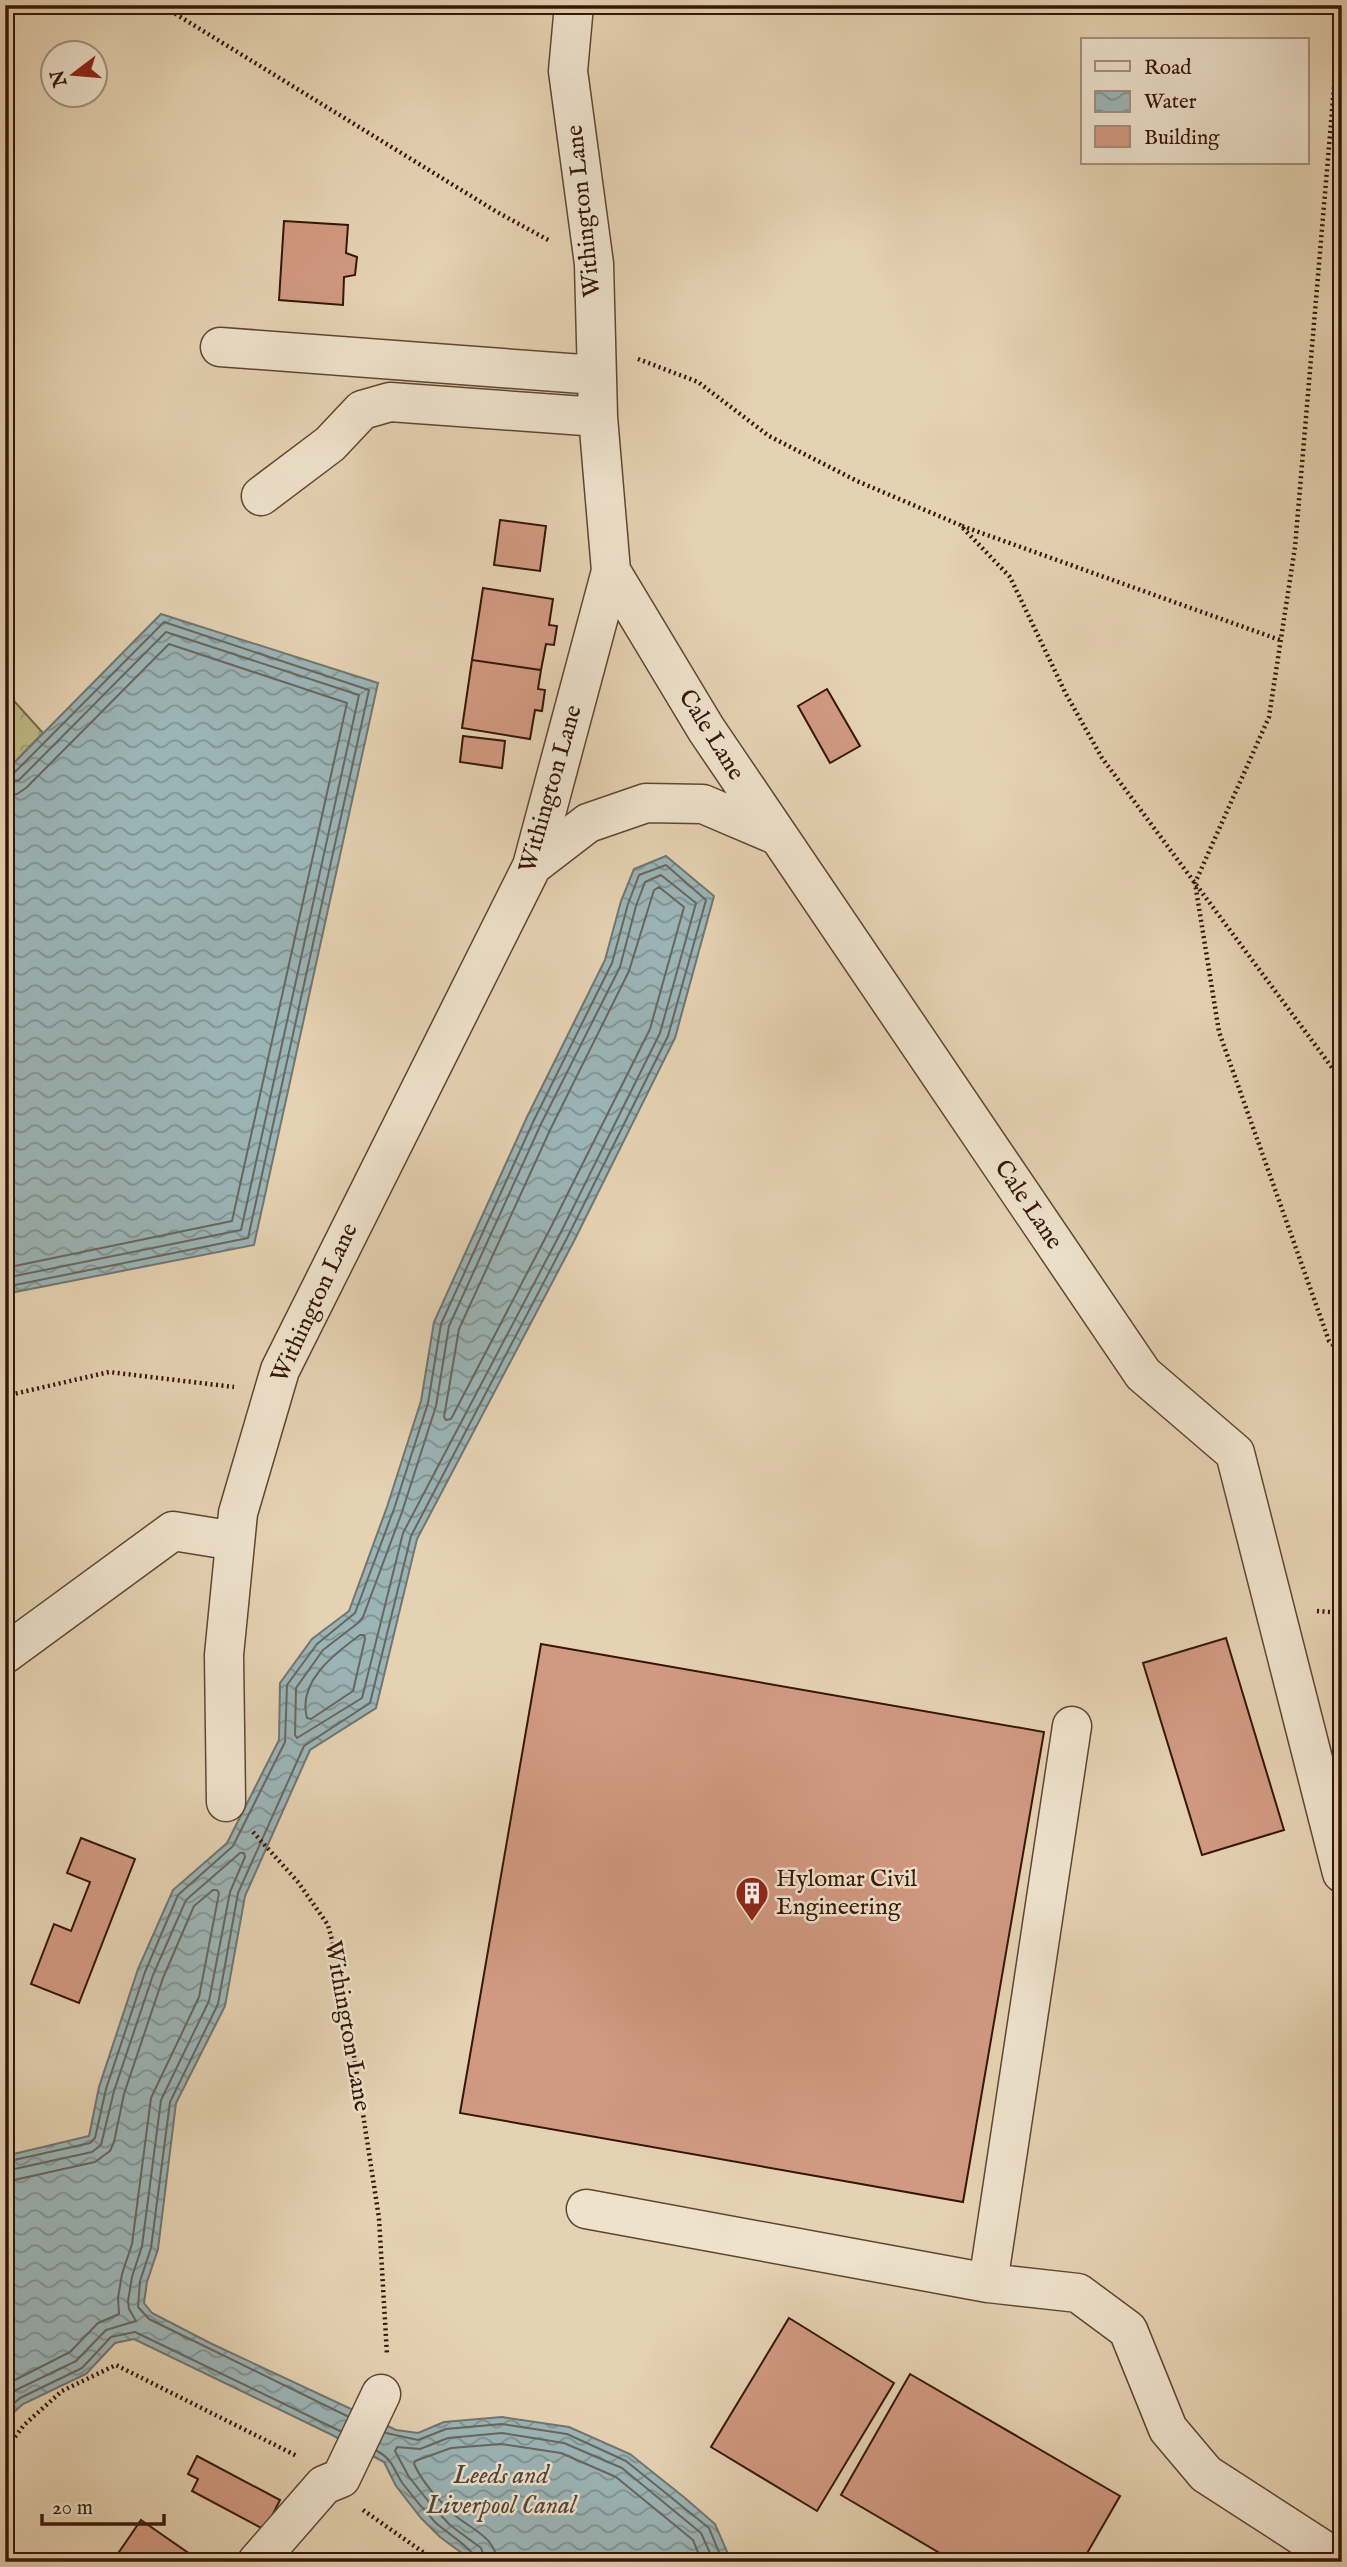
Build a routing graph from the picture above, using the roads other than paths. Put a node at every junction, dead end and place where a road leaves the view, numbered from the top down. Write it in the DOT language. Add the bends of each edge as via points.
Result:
graph roads {
  1 [pos="574,5"];
  2 [pos="220,347"];
  3 [pos="596,359"];
  4 [pos="598,417"];
  5 [pos="261,496"];
  6 [pos="611,571"];
  7 [pos="776,835"];
  8 [pos="532,866"];
  9 [pos="235,1541"];
  10 [pos="5,1654"];
  11 [pos="1072,1726"];
  12 [pos="226,1802"];
  13 [pos="1342,1873"];
  14 [pos="586,2209"];
  15 [pos="988,2283"];
  16 [pos="381,2394"];
  17 [pos="257,2562"];
  18 [pos="1342,2562"];
  1 -- 3 [label="street, Withington Lane" via="568,72 594,264"];
  2 -- 3 [label="street"];
  3 -- 4 [label="street, Withington Lane"];
  4 -- 5 [label="street" via="390,402 362,410 330,444"];
  4 -- 6 [label="street, Withington Lane"];
  6 -- 7 [label="street, Cale Lane"];
  6 -- 8 [label="street, Withington Lane"];
  7 -- 8 [label="street" via="703,804 646,803 589,823"];
  7 -- 13 [label="street, Cale Lane" via="1143,1374 1235,1453"];
  8 -- 9 [label="street, Withington Lane" via="279,1370 237,1513"];
  9 -- 10 [label="street" via="173,1531"];
  9 -- 12 [label="street, Withington Lane" via="224,1655"];
  11 -- 15 [label="street"];
  14 -- 15 [label="street"];
  15 -- 18 [label="street" via="1078,2293 1128,2330 1168,2429 1206,2474"];
  16 -- 17 [label="street" via="333,2481"];
}
